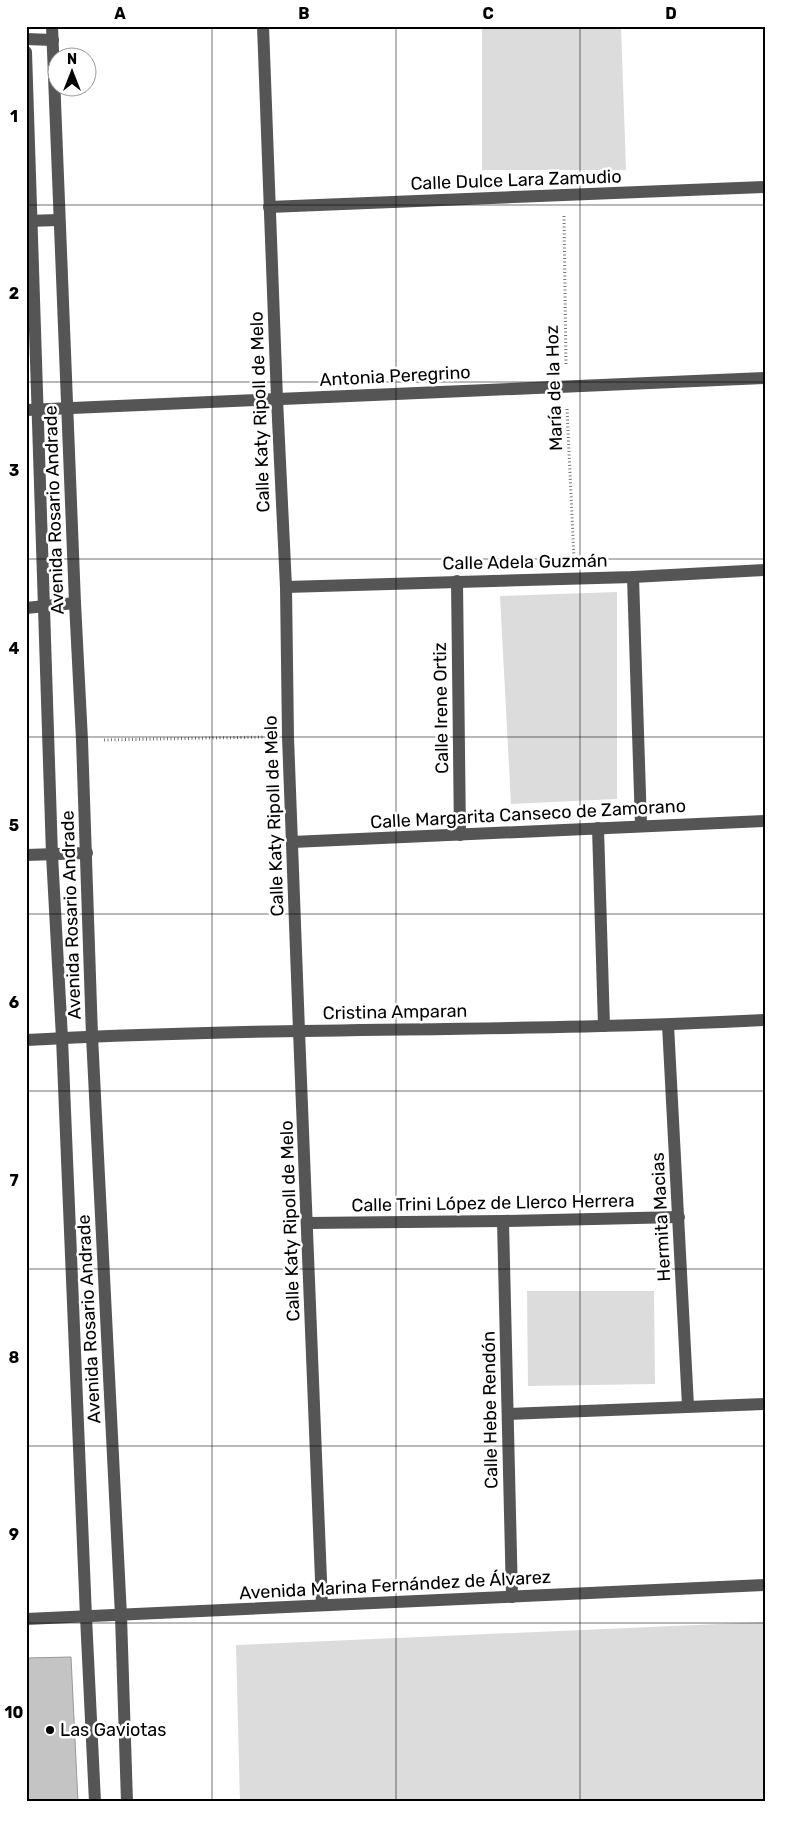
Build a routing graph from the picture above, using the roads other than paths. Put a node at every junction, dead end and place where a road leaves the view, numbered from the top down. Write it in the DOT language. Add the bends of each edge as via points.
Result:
graph roads {
  1 [pos="52,26"];
  2 [pos="263,26"];
  3 [pos="26,40"];
  4 [pos="53,40"];
  5 [pos="26,52"];
  6 [pos="765,187"];
  7 [pos="269,207"];
  8 [pos="59,220"];
  9 [pos="28,221"];
  10 [pos="765,378"];
  11 [pos="277,400"];
  12 [pos="68,409"];
  13 [pos="32,410"];
  14 [pos="765,570"];
  15 [pos="632,577"];
  16 [pos="457,581"];
  17 [pos="286,587"];
  18 [pos="75,603"];
  19 [pos="45,607"];
  20 [pos="26,608"];
  21 [pos="765,821"];
  22 [pos="641,825"];
  23 [pos="598,828"];
  24 [pos="460,835"];
  25 [pos="292,842"];
  26 [pos="86,853"];
  27 [pos="26,855"];
  28 [pos="52,855"];
  29 [pos="765,1020"];
  30 [pos="668,1025"];
  31 [pos="604,1026"];
  32 [pos="299,1031"];
  33 [pos="92,1036"];
  34 [pos="62,1038"];
  35 [pos="26,1040"];
  36 [pos="679,1217"];
  37 [pos="503,1221"];
  38 [pos="307,1223"];
  39 [pos="765,1404"];
  40 [pos="688,1406"];
  41 [pos="508,1414"];
  42 [pos="765,1585"];
  43 [pos="512,1597"];
  44 [pos="322,1605"];
  45 [pos="121,1616"];
  46 [pos="86,1617"];
  47 [pos="26,1619"];
  48 [pos="96,1802"];
  49 [pos="127,1802"];
  1 -- 4 [label="street, Avenida Rosario Andrade"];
  2 -- 7 [label="street, Calle Katy Ripoll de Melo"];
  3 -- 4 [label="street"];
  4 -- 8 [label="street, Avenida Rosario Andrade"];
  5 -- 9 [label="street, Avenida Rosario Andrade"];
  6 -- 7 [label="street, Calle Dulce Lara Zamudio"];
  7 -- 11 [label="street, Calle Katy Ripoll de Melo"];
  8 -- 9 [label="street"];
  8 -- 12 [label="street, Avenida Rosario Andrade"];
  9 -- 13 [label="street, Avenida Rosario Andrade"];
  10 -- 11 [label="street, Antonia Peregrino"];
  11 -- 12 [label="street, Antonia Peregrino"];
  11 -- 17 [label="street, Calle Katy Ripoll de Melo"];
  12 -- 13 [label="street, Antonia Peregrino"];
  12 -- 18 [label="street, Avenida Rosario Andrade"];
  13 -- 19 [label="street, Avenida Rosario Andrade"];
  14 -- 15 [label="street, Calle Adela Guzmán"];
  15 -- 16 [label="street, Calle Adela Guzmán"];
  15 -- 22 [label="street"];
  16 -- 17 [label="street, Calle Adela Guzmán"];
  16 -- 24 [label="street, Calle Irene Ortiz"];
  17 -- 25 [label="street, Calle Katy Ripoll de Melo"];
  18 -- 19 [label="street"];
  18 -- 26 [label="street, Avenida Rosario Andrade"];
  19 -- 20 [label="street"];
  19 -- 28 [label="street, Avenida Rosario Andrade"];
  21 -- 22 [label="street, Calle Margarita Canseco de Zamorano"];
  22 -- 23 [label="street, Calle Margarita Canseco de Zamorano"];
  23 -- 24 [label="street, Calle Margarita Canseco de Zamorano"];
  23 -- 31 [label="street"];
  24 -- 25 [label="street, Calle Margarita Canseco de Zamorano"];
  25 -- 32 [label="street, Calle Katy Ripoll de Melo"];
  26 -- 28 [label="street"];
  26 -- 33 [label="street, Avenida Rosario Andrade"];
  27 -- 28 [label="street"];
  28 -- 34 [label="street, Avenida Rosario Andrade"];
  29 -- 30 [label="street, Cristina Amparan"];
  30 -- 31 [label="street, Cristina Amparan"];
  30 -- 36 [label="street, Hermita Macias"];
  31 -- 32 [label="street, Cristina Amparan"];
  32 -- 33 [label="street, Cristina Amparan"];
  32 -- 38 [label="street, Calle Katy Ripoll de Melo"];
  33 -- 34 [label="street, Cristina Amparan"];
  33 -- 45 [label="street, Avenida Rosario Andrade"];
  34 -- 35 [label="street, Cristina Amparan"];
  34 -- 46 [label="street, Avenida Rosario Andrade"];
  36 -- 37 [label="street, Calle Trini López de Llerco Herrera"];
  36 -- 40 [label="street, Hermita Macias"];
  37 -- 38 [label="street, Calle Trini López de Llerco Herrera"];
  37 -- 41 [label="street, Calle Hebe Rendón"];
  38 -- 44 [label="street, Calle Katy Ripoll de Melo"];
  39 -- 40 [label="street"];
  40 -- 41 [label="street"];
  41 -- 43 [label="street, Calle Hebe Rendón"];
  42 -- 43 [label="street, Avenida Marina Fernández de Álvarez"];
  43 -- 44 [label="street, Avenida Marina Fernández de Álvarez"];
  44 -- 45 [label="street, Avenida Marina Fernández de Álvarez"];
  45 -- 46 [label="street, Avenida Marina Fernández de Álvarez"];
  45 -- 49 [label="street, Avenida Rosario Andrade"];
  46 -- 47 [label="street, Avenida Marina Fernández de Álvarez"];
  46 -- 48 [label="street, Avenida Rosario Andrade"];
}
